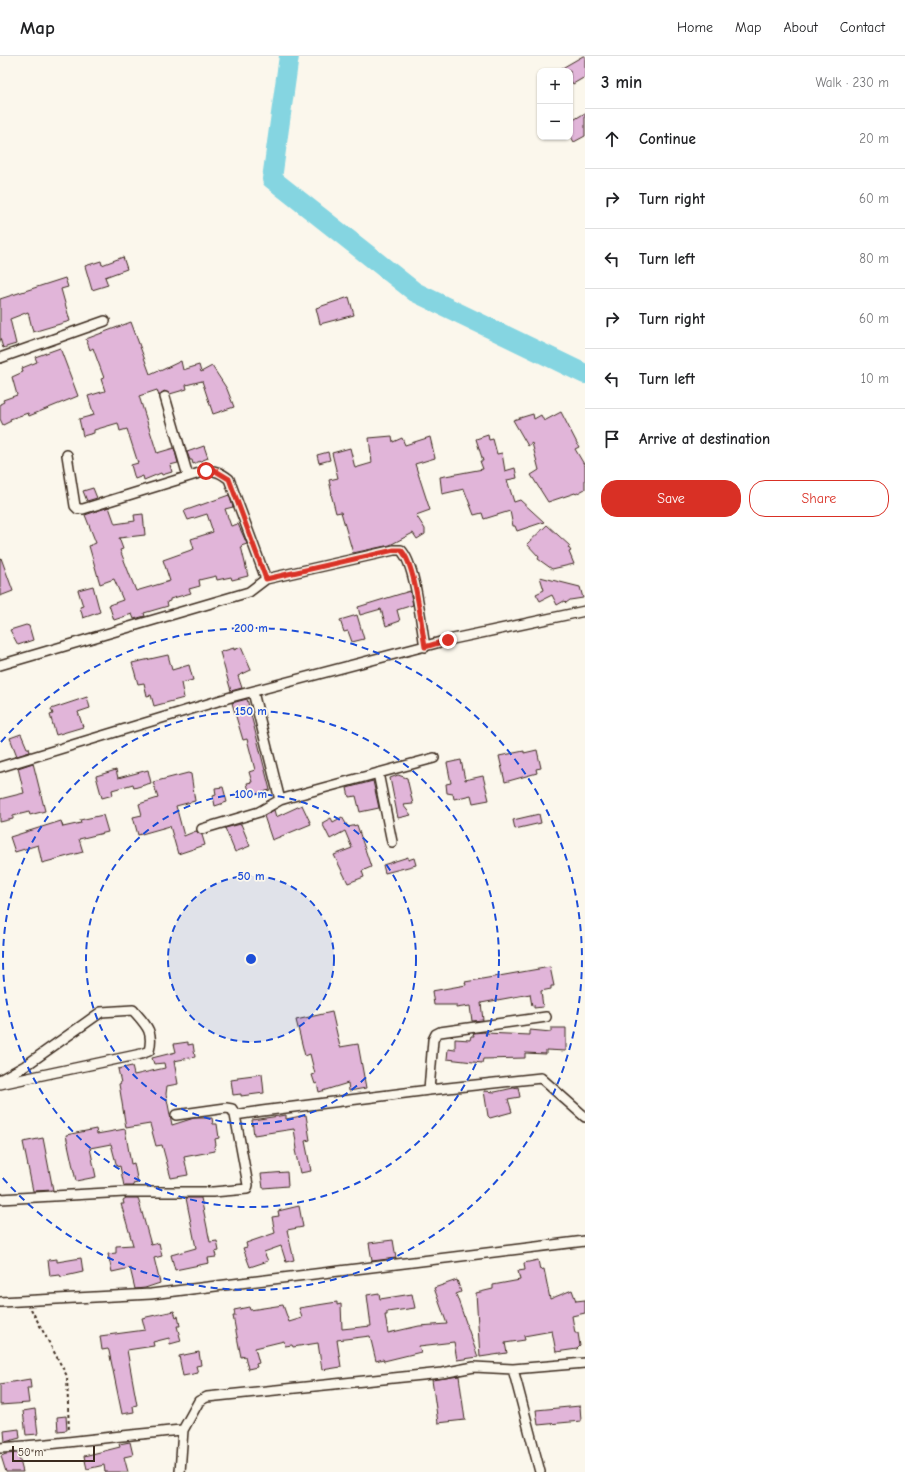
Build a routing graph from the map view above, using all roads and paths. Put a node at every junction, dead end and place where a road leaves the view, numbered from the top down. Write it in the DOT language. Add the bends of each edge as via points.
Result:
graph roads {
  1 [pos="105,321"];
  2 [pos="0,358"];
  3 [pos="165,397"];
  4 [pos="67,455"];
  5 [pos="188,476"];
  6 [pos="266,579"];
  7 [pos="585,611"];
  8 [pos="425,647"];
  9 [pos="0,665"];
  10 [pos="253,692"];
  11 [pos="434,758"];
  12 [pos="0,767"];
  13 [pos="378,773"];
  14 [pos="280,800"];
  15 [pos="202,829"];
  16 [pos="392,842"];
  17 [pos="546,1017"];
  18 [pos="0,1080"];
  19 [pos="0,1084"];
  20 [pos="429,1090"];
  21 [pos="176,1115"];
  22 [pos="235,1115"];
  23 [pos="585,1117"];
  24 [pos="0,1199"];
  25 [pos="585,1241"];
  26 [pos="26,1301"];
  27 [pos="0,1302"];
  28 [pos="585,1363"];
  29 [pos="513,1369"];
  30 [pos="183,1430"];
  31 [pos="70,1442"];
  32 [pos="0,1448"];
  33 [pos="180,1472"];
  34 [pos="540,1472"];
  1 -- 2 [label="street"];
  3 -- 5 [label="street"];
  4 -- 5 [label="street" via="75,506 78,509"];
  5 -- 6 [label="street" via="214,470 229,479"];
  6 -- 8 [label="street" via="401,550 406,555 415,586"];
  6 -- 9 [label="street" via="249,592"];
  7 -- 8 [label="street"];
  8 -- 10 [label="street"];
  10 -- 12 [label="street"];
  10 -- 14 [label="street"];
  11 -- 13 [label="street"];
  13 -- 14 [label="street"];
  13 -- 16 [label="street"];
  14 -- 15 [label="street" via="259,812"];
  17 -- 20 [label="street" via="436,1034 433,1040"];
  18 -- 19 [label="street" via="25,1066 101,1012 133,1010 148,1028 152,1039 149,1051 141,1054"];
  20 -- 22 [label="street"];
  20 -- 23 [label="street" via="541,1078"];
  21 -- 22 [label="street" via="226,1108 232,1109"];
  22 -- 24 [label="street" via="247,1188 213,1192 125,1192"];
  25 -- 26 [label="street" via="151,1294"];
  26 -- 27 [label="street"];
  26 -- 31 [label="path" via="67,1376"];
  28 -- 29 [label="street"];
  29 -- 30 [label="street" via="474,1367 442,1373 207,1398 198,1401"];
  29 -- 34 [label="street"];
  30 -- 31 [label="street"];
  30 -- 33 [label="street"];
  31 -- 32 [label="street"];
}
